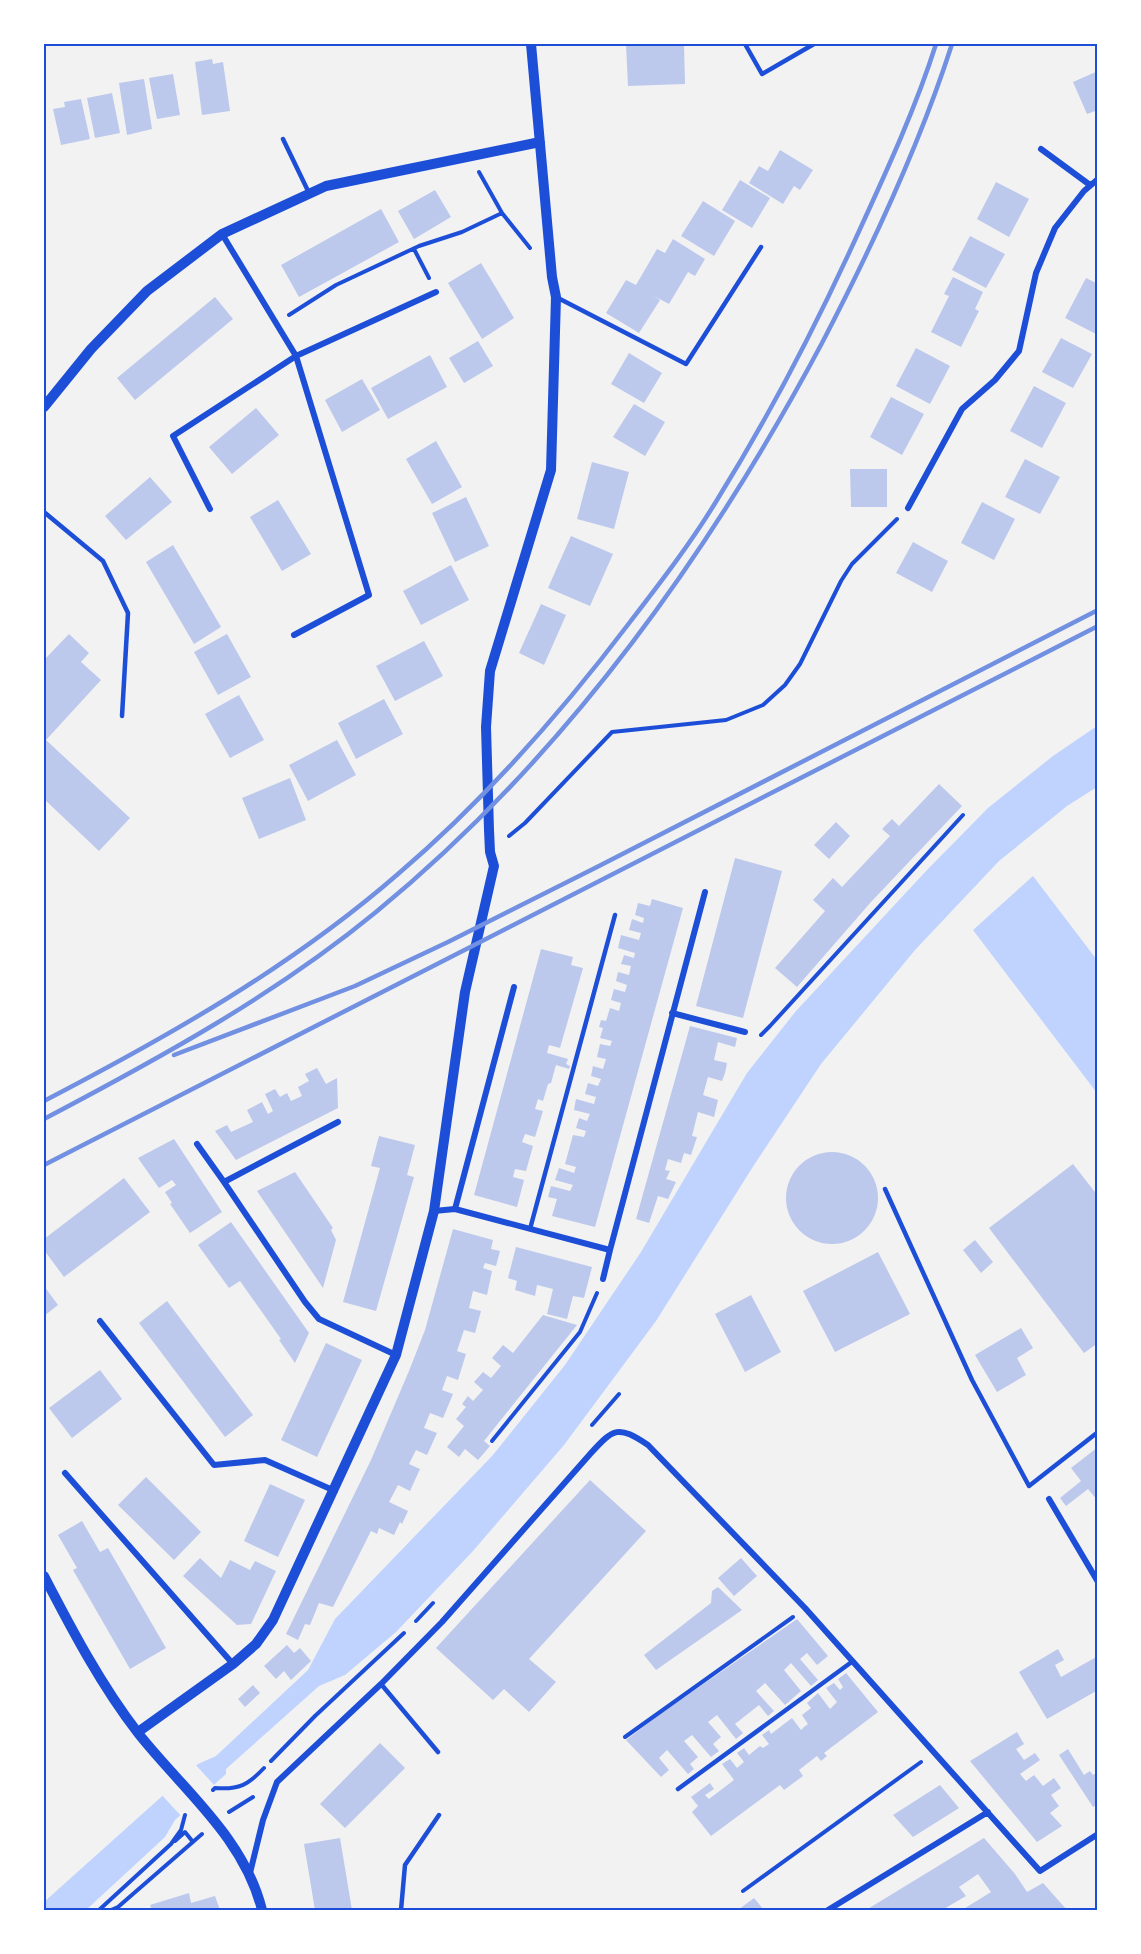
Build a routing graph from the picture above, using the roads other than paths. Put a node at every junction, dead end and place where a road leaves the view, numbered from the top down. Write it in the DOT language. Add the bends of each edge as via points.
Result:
graph roads {
  1 [pos="531,44"];
  2 [pos="745,44"];
  3 [pos="814,44"];
  4 [pos="283,139"];
  5 [pos="540,142"];
  6 [pos="1041,149"];
  7 [pos="1098,179"];
  8 [pos="1090,185"];
  9 [pos="309,194"];
  10 [pos="222,234"];
  11 [pos="761,247"];
  12 [pos="436,292"];
  13 [pos="555,297"];
  14 [pos="296,356"];
  15 [pos="44,406"];
  16 [pos="908,508"];
  17 [pos="210,509"];
  18 [pos="44,512"];
  19 [pos="294,635"];
  20 [pos="122,716"];
  21 [pos="705,892"];
  22 [pos="615,915"];
  23 [pos="514,987"];
  24 [pos="672,1013"];
  25 [pos="746,1032"];
  26 [pos="338,1122"];
  27 [pos="197,1144"];
  28 [pos="224,1182"];
  29 [pos="885,1189"];
  30 [pos="455,1209"];
  31 [pos="434,1211"];
  32 [pos="530,1229"];
  33 [pos="610,1250"];
  34 [pos="603,1279"];
  35 [pos="100,1321"];
  36 [pos="396,1355"];
  37 [pos="1098,1432"];
  38 [pos="65,1473"];
  39 [pos="334,1491"];
  40 [pos="1049,1499"];
  41 [pos="44,1579"];
  42 [pos="1098,1582"];
  43 [pos="853,1661"];
  44 [pos="233,1664"];
  45 [pos="381,1684"];
  46 [pos="138,1732"];
  47 [pos="438,1752"];
  48 [pos="678,1789"];
  49 [pos="988,1812"];
  50 [pos="439,1815"];
  51 [pos="1098,1834"];
  52 [pos="250,1873"];
  53 [pos="262,1911"];
  54 [pos="401,1911"];
  55 [pos="828,1911"];
  1 -- 5 [label="street"];
  2 -- 3 [label="lane" via="762,74"];
  4 -- 9 [label="lane"];
  5 -- 9 [label="street" via="326,186"];
  5 -- 13 [label="street"];
  6 -- 8 [label="street"];
  7 -- 8 [label="street"];
  8 -- 16 [label="street" via="1055,228 1036,273 1019,351 962,409"];
  9 -- 10 [label="street"];
  10 -- 14 [label="street"];
  10 -- 15 [label="street" via="147,291 91,349"];
  11 -- 13 [label="lane" via="686,364"];
  12 -- 14 [label="street"];
  13 -- 31 [label="street" via="551,470 490,670 486,727 490,852 494,866 465,992"];
  14 -- 17 [label="street" via="173,436"];
  14 -- 19 [label="street" via="369,595"];
  18 -- 20 [label="lane" via="103,561 128,613"];
  21 -- 24 [label="street"];
  22 -- 32 [label="lane"];
  23 -- 30 [label="street"];
  24 -- 25 [label="street"];
  24 -- 33 [label="street"];
  26 -- 28 [label="street"];
  27 -- 28 [label="street"];
  28 -- 36 [label="street" via="319,1319"];
  29 -- 37 [label="lane" via="972,1380 1029,1486"];
  30 -- 31 [label="street"];
  30 -- 32 [label="street"];
  31 -- 36 [label="street"];
  32 -- 33 [label="street"];
  33 -- 34 [label="street"];
  35 -- 39 [label="street" via="214,1465 265,1460"];
  36 -- 39 [label="street"];
  38 -- 44 [label="street"];
  39 -- 44 [label="street" via="273,1620 256,1644"];
  40 -- 42 [label="street"];
  41 -- 46 [label="street" via="104,1685"];
  43 -- 45 [label="street" via="648,1445 619,1431 611,1433 591,1453 442,1622"];
  43 -- 48 [label="lane"];
  43 -- 49 [label="street"];
  44 -- 46 [label="street"];
  45 -- 47 [label="lane"];
  45 -- 52 [label="street" via="277,1782"];
  46 -- 52 [label="street" via="214,1819"];
  49 -- 51 [label="street" via="1040,1871"];
  49 -- 55 [label="street"];
  50 -- 54 [label="lane" via="405,1865"];
  52 -- 53 [label="street"];
}
